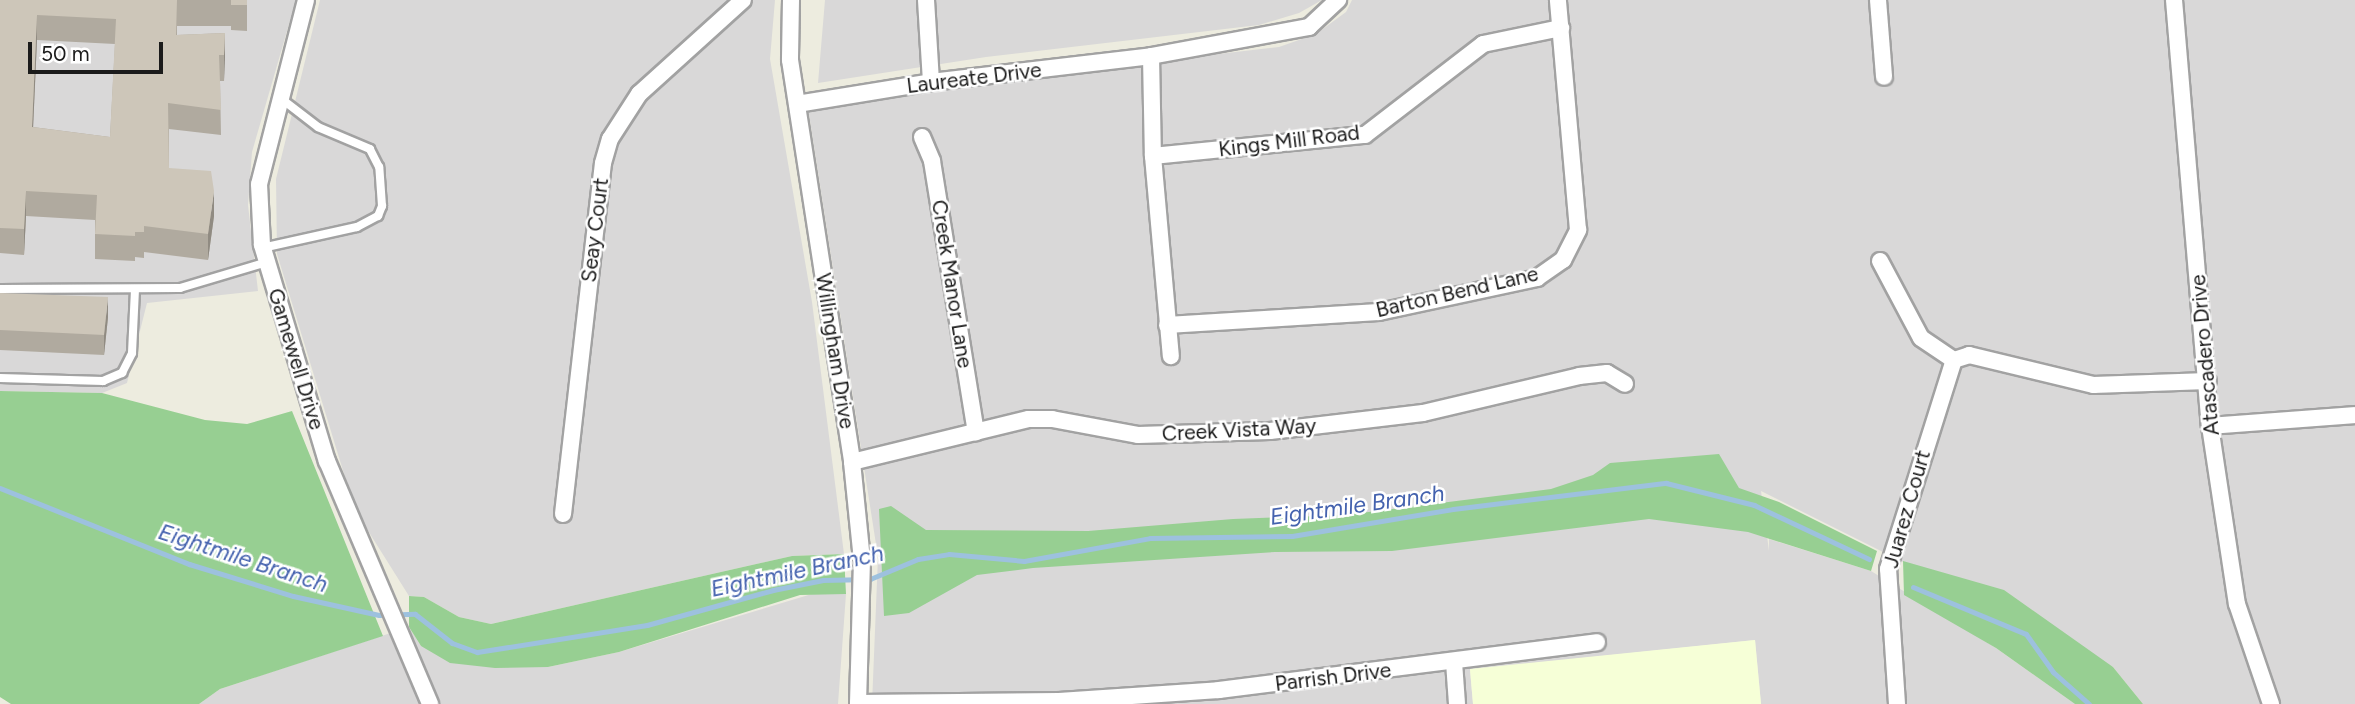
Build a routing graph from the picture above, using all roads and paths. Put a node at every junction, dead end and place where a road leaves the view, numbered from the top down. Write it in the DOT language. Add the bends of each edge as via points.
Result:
graph roads {
  1 [pos="306,0"];
  2 [pos="743,0"];
  3 [pos="791,0"];
  4 [pos="926,0"];
  5 [pos="1338,0"];
  6 [pos="1558,0"];
  7 [pos="1878,0"];
  8 [pos="2174,0"];
  9 [pos="1561,28"];
  10 [pos="1151,56"];
  11 [pos="1884,77"];
  12 [pos="931,82"];
  13 [pos="283,100"];
  14 [pos="797,104"];
  15 [pos="922,137"];
  16 [pos="1153,156"];
  17 [pos="265,255"];
  18 [pos="1880,261"];
  19 [pos="0,289"];
  20 [pos="135,290"];
  21 [pos="1167,325"];
  22 [pos="1171,356"];
  23 [pos="1954,360"];
  24 [pos="0,378"];
  25 [pos="2208,381"];
  26 [pos="1625,384"];
  27 [pos="2355,415"];
  28 [pos="2210,426"];
  29 [pos="976,432"];
  30 [pos="852,462"];
  31 [pos="563,514"];
  32 [pos="1597,642"];
  33 [pos="1454,662"];
  34 [pos="1220,697"];
  35 [pos="430,704"];
  36 [pos="858,704"];
  37 [pos="1457,704"];
  38 [pos="1897,704"];
  39 [pos="2272,704"];
  1 -- 13 [label="street, Gamewell Drive"];
  2 -- 31 [label="street, Seay Court" via="639,94 610,139 603,163"];
  3 -- 14 [label="street, Willingham Drive" via="790,60"];
  4 -- 12 [label="street"];
  5 -- 10 [label="street, Laureate Drive" via="1309,27"];
  6 -- 9 [label="street, Barton Bend Lane"];
  7 -- 11 [label="street"];
  8 -- 25 [label="street, Atascadero Drive"];
  9 -- 16 [label="street, Kings Mill Road" via="1483,44 1365,135"];
  9 -- 21 [label="street, Barton Bend Lane" via="1577,230 1563,260 1537,278 1379,312"];
  10 -- 12 [label="street, Laureate Drive"];
  10 -- 16 [label="street"];
  12 -- 14 [label="street, Laureate Drive"];
  13 -- 17 [label="street, Gamewell Drive" via="259,184"];
  13 -- 17 [label="lane" via="318,127 370,149 379,167 382,206 378,216 357,227"];
  14 -- 30 [label="street, Willingham Drive"];
  15 -- 29 [label="street, Creek Manor Lane" via="932,161"];
  16 -- 21 [label="street"];
  17 -- 20 [label="lane" via="180,288"];
  17 -- 35 [label="street, Gamewell Drive" via="327,461"];
  18 -- 23 [label="street" via="1921,338"];
  19 -- 20 [label="lane"];
  20 -- 24 [label="lane" via="132,353 122,373 103,381"];
  21 -- 22 [label="street"];
  23 -- 25 [label="street" via="1969,355 2093,385"];
  23 -- 38 [label="street, Juarez Court" via="1888,569"];
  25 -- 28 [label="street, Atascadero Drive"];
  26 -- 29 [label="street, Creek Vista Way" via="1606,373 1579,376 1423,413 1270,431 1138,435 1029,419"];
  27 -- 28 [label="street"];
  28 -- 39 [label="street, Atascadero Drive" via="2237,604"];
  29 -- 30 [label="street, Creek Vista Way"];
  30 -- 36 [label="street, Willingham Drive" via="863,599"];
  32 -- 33 [label="street, Parrish Drive"];
  33 -- 34 [label="street, Parrish Drive"];
  33 -- 37 [label="street"];
  34 -- 36 [label="street, Parrish Drive"];
}
